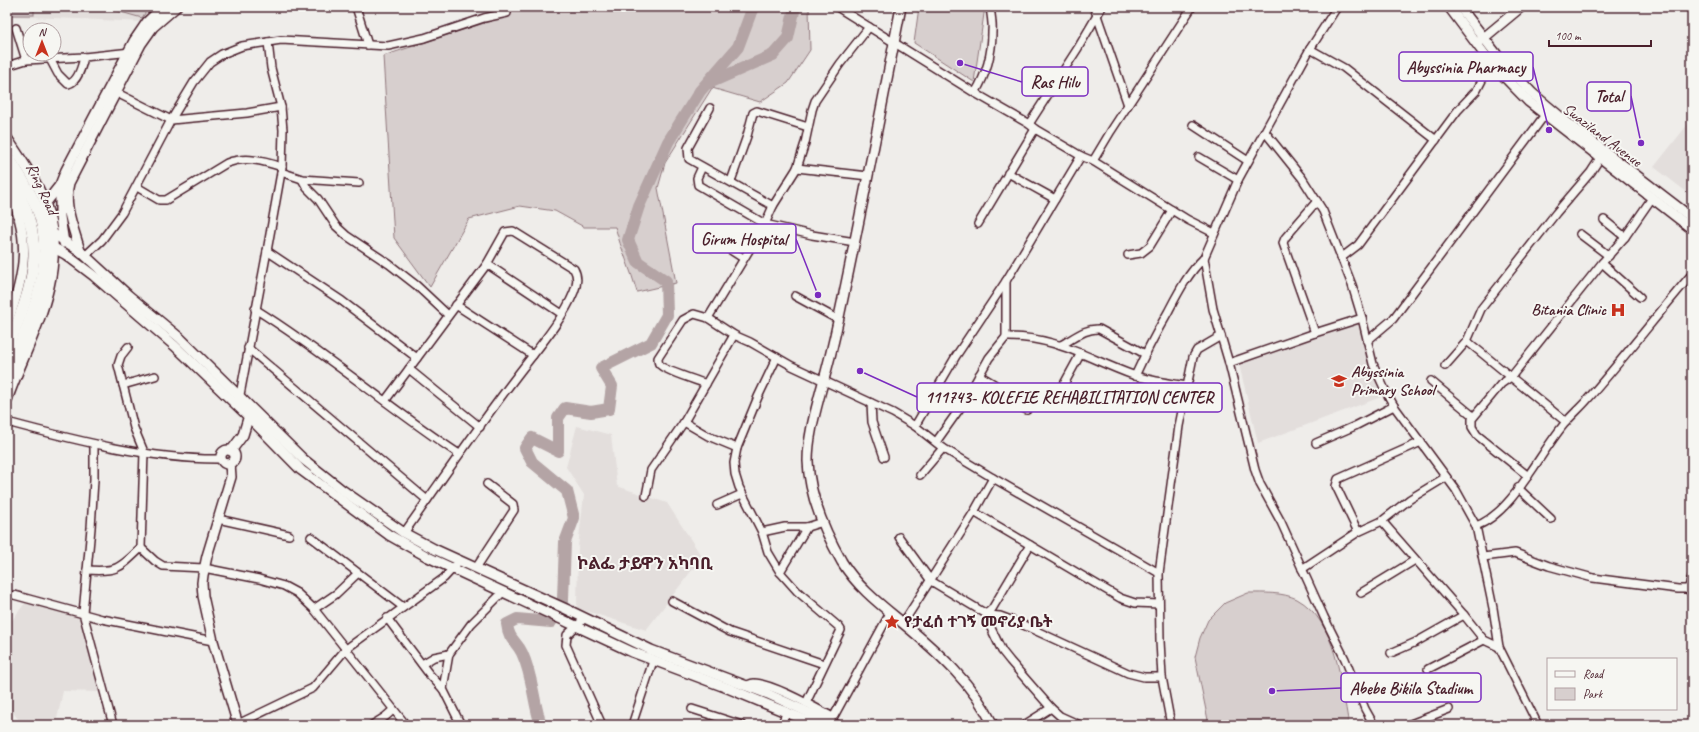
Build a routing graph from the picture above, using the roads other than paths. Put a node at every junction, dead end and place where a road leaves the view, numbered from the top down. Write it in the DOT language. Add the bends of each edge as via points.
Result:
graph roads {
  1 [pos="163,7"];
  2 [pos="176,7"];
  3 [pos="356,7"];
  4 [pos="837,7"];
  5 [pos="901,7"];
  6 [pos="990,7"];
  7 [pos="1102,7"];
  8 [pos="1192,7"];
  9 [pos="1337,7"];
  10 [pos="1448,7"];
  11 [pos="1454,7"];
  12 [pos="1460,7"];
  13 [pos="1466,7"];
  14 [pos="1520,7"];
  15 [pos="1096,11"];
  16 [pos="507,13"];
  17 [pos="869,27"];
  18 [pos="16,28"];
  19 [pos="1482,39"];
  20 [pos="268,42"];
  21 [pos="894,42"];
  22 [pos="368,45"];
  23 [pos="22,47"];
  24 [pos="1310,49"];
  25 [pos="132,52"];
  26 [pos="84,57"];
  27 [pos="62,58"];
  28 [pos="22,61"];
  29 [pos="52,62"];
  30 [pos="1491,63"];
  31 [pos="7,66"];
  32 [pos="115,92"];
  33 [pos="975,93"];
  34 [pos="1128,105"];
  35 [pos="281,107"];
  36 [pos="710,108"];
  37 [pos="1544,116"];
  38 [pos="171,120"];
  39 [pos="1029,124"];
  40 [pos="1193,125"];
  41 [pos="808,127"];
  42 [pos="1035,130"];
  43 [pos="1265,132"];
  44 [pos="7,138"];
  45 [pos="1436,140"];
  46 [pos="7,155"];
  47 [pos="1080,156"];
  48 [pos="1199,157"];
  49 [pos="1600,158"];
  50 [pos="1093,161"];
  51 [pos="1248,161"];
  52 [pos="702,167"];
  53 [pos="797,168"];
  54 [pos="281,169"];
  55 [pos="7,173"];
  56 [pos="1008,173"];
  57 [pos="868,176"];
  58 [pos="302,178"];
  59 [pos="1238,180"];
  60 [pos="731,181"];
  61 [pos="359,183"];
  62 [pos="60,185"];
  63 [pos="7,187"];
  64 [pos="137,187"];
  65 [pos="1652,198"];
  66 [pos="1055,199"];
  67 [pos="1317,201"];
  68 [pos="45,204"];
  69 [pos="773,206"];
  70 [pos="1172,210"];
  71 [pos="1692,212"];
  72 [pos="1692,218"];
  73 [pos="1604,220"];
  74 [pos="1692,223"];
  75 [pos="764,224"];
  76 [pos="978,224"];
  77 [pos="1692,229"];
  78 [pos="52,233"];
  79 [pos="1214,233"];
  80 [pos="1580,234"];
  81 [pos="1625,237"];
  82 [pos="63,239"];
  83 [pos="855,242"];
  84 [pos="726,247"];
  85 [pos="54,248"];
  86 [pos="267,251"];
  87 [pos="82,253"];
  88 [pos="65,254"];
  89 [pos="1128,255"];
  90 [pos="1609,256"];
  91 [pos="743,258"];
  92 [pos="1204,258"];
  93 [pos="1341,258"];
  94 [pos="1602,263"];
  95 [pos="487,264"];
  96 [pos="96,272"];
  97 [pos="1692,274"];
  98 [pos="1006,281"];
  99 [pos="795,296"];
  100 [pos="1640,298"];
  101 [pos="456,305"];
  102 [pos="255,309"];
  103 [pos="562,314"];
  104 [pos="448,315"];
  105 [pos="708,318"];
  106 [pos="1362,318"];
  107 [pos="839,320"];
  108 [pos="7,323"];
  109 [pos="1315,333"];
  110 [pos="734,335"];
  111 [pos="1221,336"];
  112 [pos="1006,337"];
  113 [pos="1367,341"];
  114 [pos="1467,341"];
  115 [pos="1061,345"];
  116 [pos="128,347"];
  117 [pos="248,348"];
  118 [pos="7,349"];
  119 [pos="1081,353"];
  120 [pos="1145,354"];
  121 [pos="533,355"];
  122 [pos="777,357"];
  123 [pos="417,358"];
  124 [pos="1229,363"];
  125 [pos="1445,366"];
  126 [pos="409,369"];
  127 [pos="979,375"];
  128 [pos="7,376"];
  129 [pos="155,376"];
  130 [pos="1135,376"];
  131 [pos="1511,377"];
  132 [pos="824,380"];
  133 [pos="1431,382"];
  134 [pos="706,384"];
  135 [pos="1064,384"];
  136 [pos="123,385"];
  137 [pos="1187,386"];
  138 [pos="240,396"];
  139 [pos="7,400"];
  140 [pos="384,401"];
  141 [pos="871,403"];
  142 [pos="236,406"];
  143 [pos="1394,406"];
  144 [pos="251,407"];
  145 [pos="1027,410"];
  146 [pos="1473,416"];
  147 [pos="249,417"];
  148 [pos="7,422"];
  149 [pos="684,422"];
  150 [pos="1566,422"];
  151 [pos="915,426"];
  152 [pos="480,427"];
  153 [pos="936,442"];
  154 [pos="1421,442"];
  155 [pos="1316,443"];
  156 [pos="94,444"];
  157 [pos="737,448"];
  158 [pos="943,448"];
  159 [pos="144,452"];
  160 [pos="459,454"];
  161 [pos="884,457"];
  162 [pos="226,461"];
  163 [pos="920,475"];
  164 [pos="1528,476"];
  165 [pos="1446,477"];
  166 [pos="993,478"];
  167 [pos="487,484"];
  168 [pos="1518,488"];
  169 [pos="742,494"];
  170 [pos="646,496"];
  171 [pos="427,500"];
  172 [pos="717,506"];
  173 [pos="974,512"];
  174 [pos="218,519"];
  175 [pos="1551,519"];
  176 [pos="1382,521"];
  177 [pos="822,522"];
  178 [pos="1476,526"];
  179 [pos="807,527"];
  180 [pos="762,532"];
  181 [pos="1358,532"];
  182 [pos="404,533"];
  183 [pos="289,535"];
  184 [pos="311,537"];
  185 [pos="899,537"];
  186 [pos="1030,545"];
  187 [pos="141,548"];
  188 [pos="1483,557"];
  189 [pos="458,560"];
  190 [pos="1415,560"];
  191 [pos="204,568"];
  192 [pos="454,568"];
  193 [pos="476,568"];
  194 [pos="1302,569"];
  195 [pos="87,570"];
  196 [pos="780,572"];
  197 [pos="1160,573"];
  198 [pos="357,574"];
  199 [pos="1692,577"];
  200 [pos="931,581"];
  201 [pos="1690,589"];
  202 [pos="503,592"];
  203 [pos="1361,593"];
  204 [pos="14,595"];
  205 [pos="672,601"];
  206 [pos="1159,604"];
  207 [pos="403,607"];
  208 [pos="314,609"];
  209 [pos="83,613"];
  210 [pos="890,613"];
  211 [pos="987,614"];
  212 [pos="1464,615"];
  213 [pos="387,618"];
  214 [pos="585,618"];
  215 [pos="903,623"];
  216 [pos="577,626"];
  217 [pos="1484,640"];
  218 [pos="213,642"];
  219 [pos="1500,647"];
  220 [pos="346,649"];
  221 [pos="1391,653"];
  222 [pos="449,654"];
  223 [pos="653,661"];
  224 [pos="422,664"];
  225 [pos="824,664"];
  226 [pos="1428,669"];
  227 [pos="1162,677"];
  228 [pos="443,689"];
  229 [pos="1051,708"];
  230 [pos="692,709"];
  231 [pos="1449,709"];
  232 [pos="393,710"];
  233 [pos="806,711"];
  234 [pos="787,712"];
  235 [pos="113,725"];
  236 [pos="238,725"];
  237 [pos="372,725"];
  238 [pos="406,725"];
  239 [pos="461,725"];
  240 [pos="602,725"];
  241 [pos="632,725"];
  242 [pos="742,725"];
  243 [pos="781,725"];
  244 [pos="817,725"];
  245 [pos="836,725"];
  246 [pos="993,725"];
  247 [pos="1024,725"];
  248 [pos="1080,725"];
  249 [pos="1172,725"];
  250 [pos="1374,725"];
  251 [pos="1408,725"];
  252 [pos="1538,725"];
  1 -- 25 [label="main road" via="147,22"];
  2 -- 25 [label="main road" via="153,27"];
  3 -- 22 [label="street"];
  4 -- 17 [label="street"];
  5 -- 21 [label="main road"];
  6 -- 33 [label="street" via="990,56"];
  7 -- 15 [label="street"];
  8 -- 34 [label="street"];
  9 -- 24 [label="street"];
  10 -- 19 [label="main road"];
  11 -- 19 [label="main road, Swaziland Avenue"];
  12 -- 19 [label="main road, Swaziland Avenue"];
  13 -- 19 [label="main road"];
  14 -- 19 [label="main road"];
  15 -- 34 [label="street"];
  15 -- 39 [label="street" via="1078,48"];
  16 -- 22 [label="street" via="402,44"];
  17 -- 21 [label="street"];
  17 -- 41 [label="street" via="815,101"];
  18 -- 23 [label="street"];
  19 -- 30 [label="main road"];
  19 -- 71 [label="main road" via="1545,99"];
  19 -- 72 [label="main road, Swaziland Avenue" via="1547,107"];
  19 -- 74 [label="main road, Swaziland Avenue" via="1506,72 1535,102"];
  20 -- 22 [label="street" via="302,41"];
  20 -- 35 [label="street" via="271,68"];
  20 -- 38 [label="street" via="232,49 210,62 194,82"];
  21 -- 33 [label="street"];
  21 -- 57 [label="main road"];
  24 -- 43 [label="street"];
  24 -- 45 [label="street" via="1344,68"];
  25 -- 26 [label="street"];
  25 -- 32 [label="main road"];
  25 -- 62 [label="main road"];
  26 -- 27 [label="street"];
  26 -- 29 [label="street" via="74,81 68,84 58,74"];
  28 -- 31 [label="street"];
  30 -- 37 [label="main road" via="1518,93"];
  30 -- 45 [label="street" via="1477,90 1458,110"];
  32 -- 38 [label="street"];
  32 -- 87 [label="main road" via="68,188 68,210"];
  33 -- 39 [label="street"];
  34 -- 50 [label="street"];
  35 -- 38 [label="street"];
  35 -- 54 [label="street"];
  36 -- 52 [label="street" via="688,148 689,159"];
  37 -- 49 [label="main road"];
  37 -- 113 [label="street" via="1393,319"];
  38 -- 64 [label="street"];
  39 -- 42 [label="street"];
  40 -- 51 [label="street"];
  41 -- 53 [label="street"];
  41 -- 60 [label="street" via="757,111 753,113"];
  42 -- 47 [label="street"];
  42 -- 56 [label="street"];
  43 -- 51 [label="street"];
  43 -- 67 [label="street"];
  44 -- 68 [label="main road" via="39,189"];
  45 -- 93 [label="street" via="1351,251"];
  46 -- 128 [label="highway, Ring Road" via="40,217 45,260 37,299"];
  47 -- 50 [label="street"];
  47 -- 66 [label="street"];
  48 -- 59 [label="street"];
  49 -- 65 [label="main road"];
  49 -- 114 [label="street" via="1592,172 1556,213 1481,309"];
  50 -- 70 [label="street"];
  51 -- 59 [label="street"];
  52 -- 60 [label="street"];
  52 -- 75 [label="street" via="697,180 698,185"];
  53 -- 57 [label="street"];
  53 -- 69 [label="street"];
  54 -- 58 [label="street"];
  54 -- 64 [label="street" via="250,159 234,160 166,200 159,200"];
  54 -- 86 [label="street"];
  55 -- 118 [label="highway, Ring Road" via="27,214 33,233 35,256 28,292"];
  56 -- 66 [label="street"];
  56 -- 76 [label="street"];
  57 -- 83 [label="main road"];
  58 -- 61 [label="street"];
  58 -- 104 [label="street" via="336,226 416,285"];
  59 -- 79 [label="street"];
  60 -- 69 [label="street"];
  62 -- 68 [label="main road"];
  62 -- 82 [label="main road"];
  63 -- 108 [label="main road" via="19,215 25,248 19,291"];
  64 -- 87 [label="street" via="109,232 102,240"];
  65 -- 77 [label="main road"];
  65 -- 81 [label="street"];
  66 -- 98 [label="street"];
  67 -- 93 [label="street"];
  67 -- 109 [label="street" via="1283,243"];
  68 -- 78 [label="main road"];
  69 -- 75 [label="street"];
  70 -- 79 [label="street"];
  70 -- 89 [label="street" via="1150,246 1141,253"];
  73 -- 81 [label="street"];
  75 -- 83 [label="street"];
  75 -- 91 [label="street"];
  78 -- 82 [label="main road"];
  78 -- 85 [label="main road"];
  79 -- 92 [label="street"];
  80 -- 90 [label="street"];
  81 -- 90 [label="street"];
  82 -- 87 [label="main road"];
  82 -- 88 [label="main road"];
  83 -- 107 [label="main road"];
  84 -- 91 [label="street"];
  85 -- 88 [label="main road"];
  85 -- 139 [label="main road" via="46,300"];
  86 -- 102 [label="street"];
  86 -- 123 [label="street" via="342,301"];
  87 -- 96 [label="main road"];
  88 -- 96 [label="main road"];
  90 -- 94 [label="street"];
  91 -- 105 [label="street"];
  92 -- 111 [label="street"];
  92 -- 120 [label="street" via="1182,286"];
  93 -- 106 [label="street"];
  94 -- 100 [label="street"];
  94 -- 131 [label="street"];
  95 -- 101 [label="street"];
  95 -- 103 [label="street"];
  95 -- 103 [label="street" via="505,232 513,231 574,269 576,289"];
  96 -- 138 [label="main road" via="180,338"];
  96 -- 142 [label="main road"];
  97 -- 150 [label="street"];
  98 -- 112 [label="street"];
  98 -- 151 [label="street" via="956,356"];
  99 -- 107 [label="street"];
  101 -- 104 [label="street"];
  101 -- 121 [label="street"];
  102 -- 117 [label="street"];
  102 -- 140 [label="street" via="295,335"];
  103 -- 121 [label="street"];
  104 -- 123 [label="street"];
  105 -- 110 [label="street"];
  105 -- 134 [label="street" via="694,314 683,320 658,360 659,365"];
  106 -- 109 [label="street"];
  106 -- 113 [label="street"];
  107 -- 132 [label="main road"];
  109 -- 124 [label="street"];
  110 -- 122 [label="street"];
  110 -- 134 [label="street"];
  111 -- 124 [label="street"];
  111 -- 137 [label="street" via="1195,353"];
  112 -- 115 [label="street" via="1031,338"];
  112 -- 127 [label="street"];
  113 -- 143 [label="street" via="1378,378"];
  114 -- 125 [label="street"];
  114 -- 131 [label="street"];
  115 -- 119 [label="street"];
  115 -- 120 [label="street" via="1091,329 1099,329"];
  116 -- 136 [label="street" via="118,365"];
  117 -- 138 [label="street"];
  117 -- 171 [label="street"];
  119 -- 130 [label="street"];
  119 -- 135 [label="street"];
  120 -- 130 [label="street"];
  121 -- 152 [label="street"];
  122 -- 132 [label="street"];
  122 -- 157 [label="street"];
  123 -- 126 [label="street"];
  124 -- 194 [label="street" via="1255,470"];
  126 -- 140 [label="street"];
  126 -- 152 [label="street"];
  127 -- 145 [label="street" via="994,384 1002,396"];
  127 -- 153 [label="street" via="963,404"];
  129 -- 136 [label="street"];
  130 -- 137 [label="street"];
  131 -- 146 [label="street" via="1501,384"];
  131 -- 150 [label="street"];
  132 -- 141 [label="street"];
  132 -- 177 [label="main road" via="808,457 812,492"];
  133 -- 146 [label="street"];
  134 -- 149 [label="street"];
  136 -- 159 [label="street" via="134,428"];
  137 -- 197 [label="street" via="1178,426"];
  138 -- 142 [label="street"];
  138 -- 144 [label="main road"];
  140 -- 160 [label="street"];
  141 -- 151 [label="street"];
  141 -- 161 [label="street" via="872,422"];
  142 -- 147 [label="main road"];
  143 -- 154 [label="street"];
  143 -- 155 [label="street"];
  144 -- 147 [label="main road"];
  144 -- 182 [label="main road" via="312,467"];
  146 -- 164 [label="street" via="1472,427 1477,435"];
  147 -- 162 [label="main road" via="243,435 231,451 235,458"];
  147 -- 192 [label="main road" via="293,463 314,480 389,535"];
  148 -- 156 [label="street"];
  149 -- 157 [label="street"];
  149 -- 170 [label="street" via="651,470"];
  150 -- 164 [label="street"];
  151 -- 153 [label="street"];
  152 -- 160 [label="street"];
  153 -- 158 [label="street"];
  154 -- 165 [label="street"];
  154 -- 181 [label="street" via="1338,479 1336,486"];
  156 -- 159 [label="street"];
  156 -- 195 [label="street"];
  157 -- 169 [label="street" via="734,471"];
  158 -- 163 [label="street"];
  158 -- 166 [label="street"];
  159 -- 162 [label="street"];
  159 -- 187 [label="street"];
  160 -- 171 [label="street"];
  162 -- 174 [label="main road" via="231,478"];
  164 -- 168 [label="street"];
  165 -- 176 [label="street" via="1410,499"];
  165 -- 178 [label="street"];
  166 -- 173 [label="street"];
  166 -- 197 [label="street"];
  167 -- 193 [label="street" via="513,504 514,510"];
  168 -- 175 [label="street"];
  168 -- 178 [label="street" via="1495,514"];
  169 -- 172 [label="street"];
  169 -- 180 [label="street"];
  171 -- 182 [label="street"];
  173 -- 186 [label="street"];
  173 -- 200 [label="street"];
  174 -- 183 [label="street"];
  174 -- 191 [label="main road"];
  176 -- 181 [label="street"];
  176 -- 190 [label="street"];
  177 -- 179 [label="street"];
  177 -- 210 [label="main road" via="851,576"];
  178 -- 188 [label="street"];
  179 -- 180 [label="street" via="785,527"];
  179 -- 196 [label="street"];
  180 -- 196 [label="street" via="768,552"];
  181 -- 194 [label="street"];
  182 -- 189 [label="main road"];
  184 -- 198 [label="street"];
  185 -- 200 [label="street"];
  186 -- 206 [label="street" via="1125,600"];
  186 -- 211 [label="street"];
  187 -- 191 [label="street" via="163,566"];
  187 -- 195 [label="street" via="115,570"];
  188 -- 201 [label="street" via="1520,554 1549,566 1593,578"];
  188 -- 219 [label="street"];
  189 -- 192 [label="street"];
  189 -- 193 [label="main road"];
  190 -- 203 [label="street"];
  190 -- 212 [label="street"];
  191 -- 208 [label="street" via="284,586 297,593"];
  191 -- 218 [label="main road" via="203,596"];
  192 -- 202 [label="main road"];
  192 -- 207 [label="street"];
  193 -- 214 [label="main road"];
  194 -- 250 [label="street"];
  195 -- 209 [label="street"];
  196 -- 225 [label="street" via="797,591 840,628 840,635"];
  197 -- 206 [label="street"];
  198 -- 207 [label="street"];
  198 -- 208 [label="street" via="336,594"];
  199 -- 201 [label="street"];
  200 -- 211 [label="street"];
  200 -- 215 [label="street"];
  202 -- 216 [label="main road"];
  202 -- 222 [label="street" via="471,624"];
  204 -- 209 [label="street"];
  205 -- 225 [label="street" via="730,632"];
  206 -- 227 [label="street"];
  207 -- 213 [label="street"];
  208 -- 220 [label="street"];
  209 -- 218 [label="street"];
  209 -- 235 [label="street"];
  210 -- 215 [label="main road"];
  210 -- 233 [label="street" via="835,715"];
  211 -- 227 [label="street" via="1020,623 1128,673 1144,677"];
  211 -- 229 [label="street" via="1002,651"];
  212 -- 217 [label="street"];
  212 -- 221 [label="street"];
  213 -- 220 [label="street"];
  213 -- 224 [label="street"];
  214 -- 216 [label="street"];
  214 -- 233 [label="main road" via="668,658"];
  215 -- 246 [label="main road" via="954,669 980,701"];
  216 -- 223 [label="main road"];
  216 -- 240 [label="street" via="567,635 566,645"];
  217 -- 219 [label="street"];
  217 -- 226 [label="street"];
  218 -- 236 [label="main road"];
  219 -- 252 [label="street"];
  220 -- 232 [label="street"];
  220 -- 236 [label="street" via="313,688"];
  222 -- 224 [label="street" via="434,657"];
  222 -- 228 [label="street"];
  223 -- 234 [label="main road"];
  223 -- 241 [label="street"];
  224 -- 228 [label="street"];
  225 -- 233 [label="street"];
  227 -- 249 [label="street"];
  228 -- 239 [label="street"];
  229 -- 247 [label="street"];
  229 -- 248 [label="street" via="1060,716"];
  230 -- 242 [label="street"];
  231 -- 251 [label="street"];
  232 -- 237 [label="street"];
  232 -- 238 [label="street"];
  233 -- 234 [label="main road"];
  233 -- 244 [label="main road"];
  233 -- 245 [label="main road"];
  234 -- 243 [label="street"];
}
